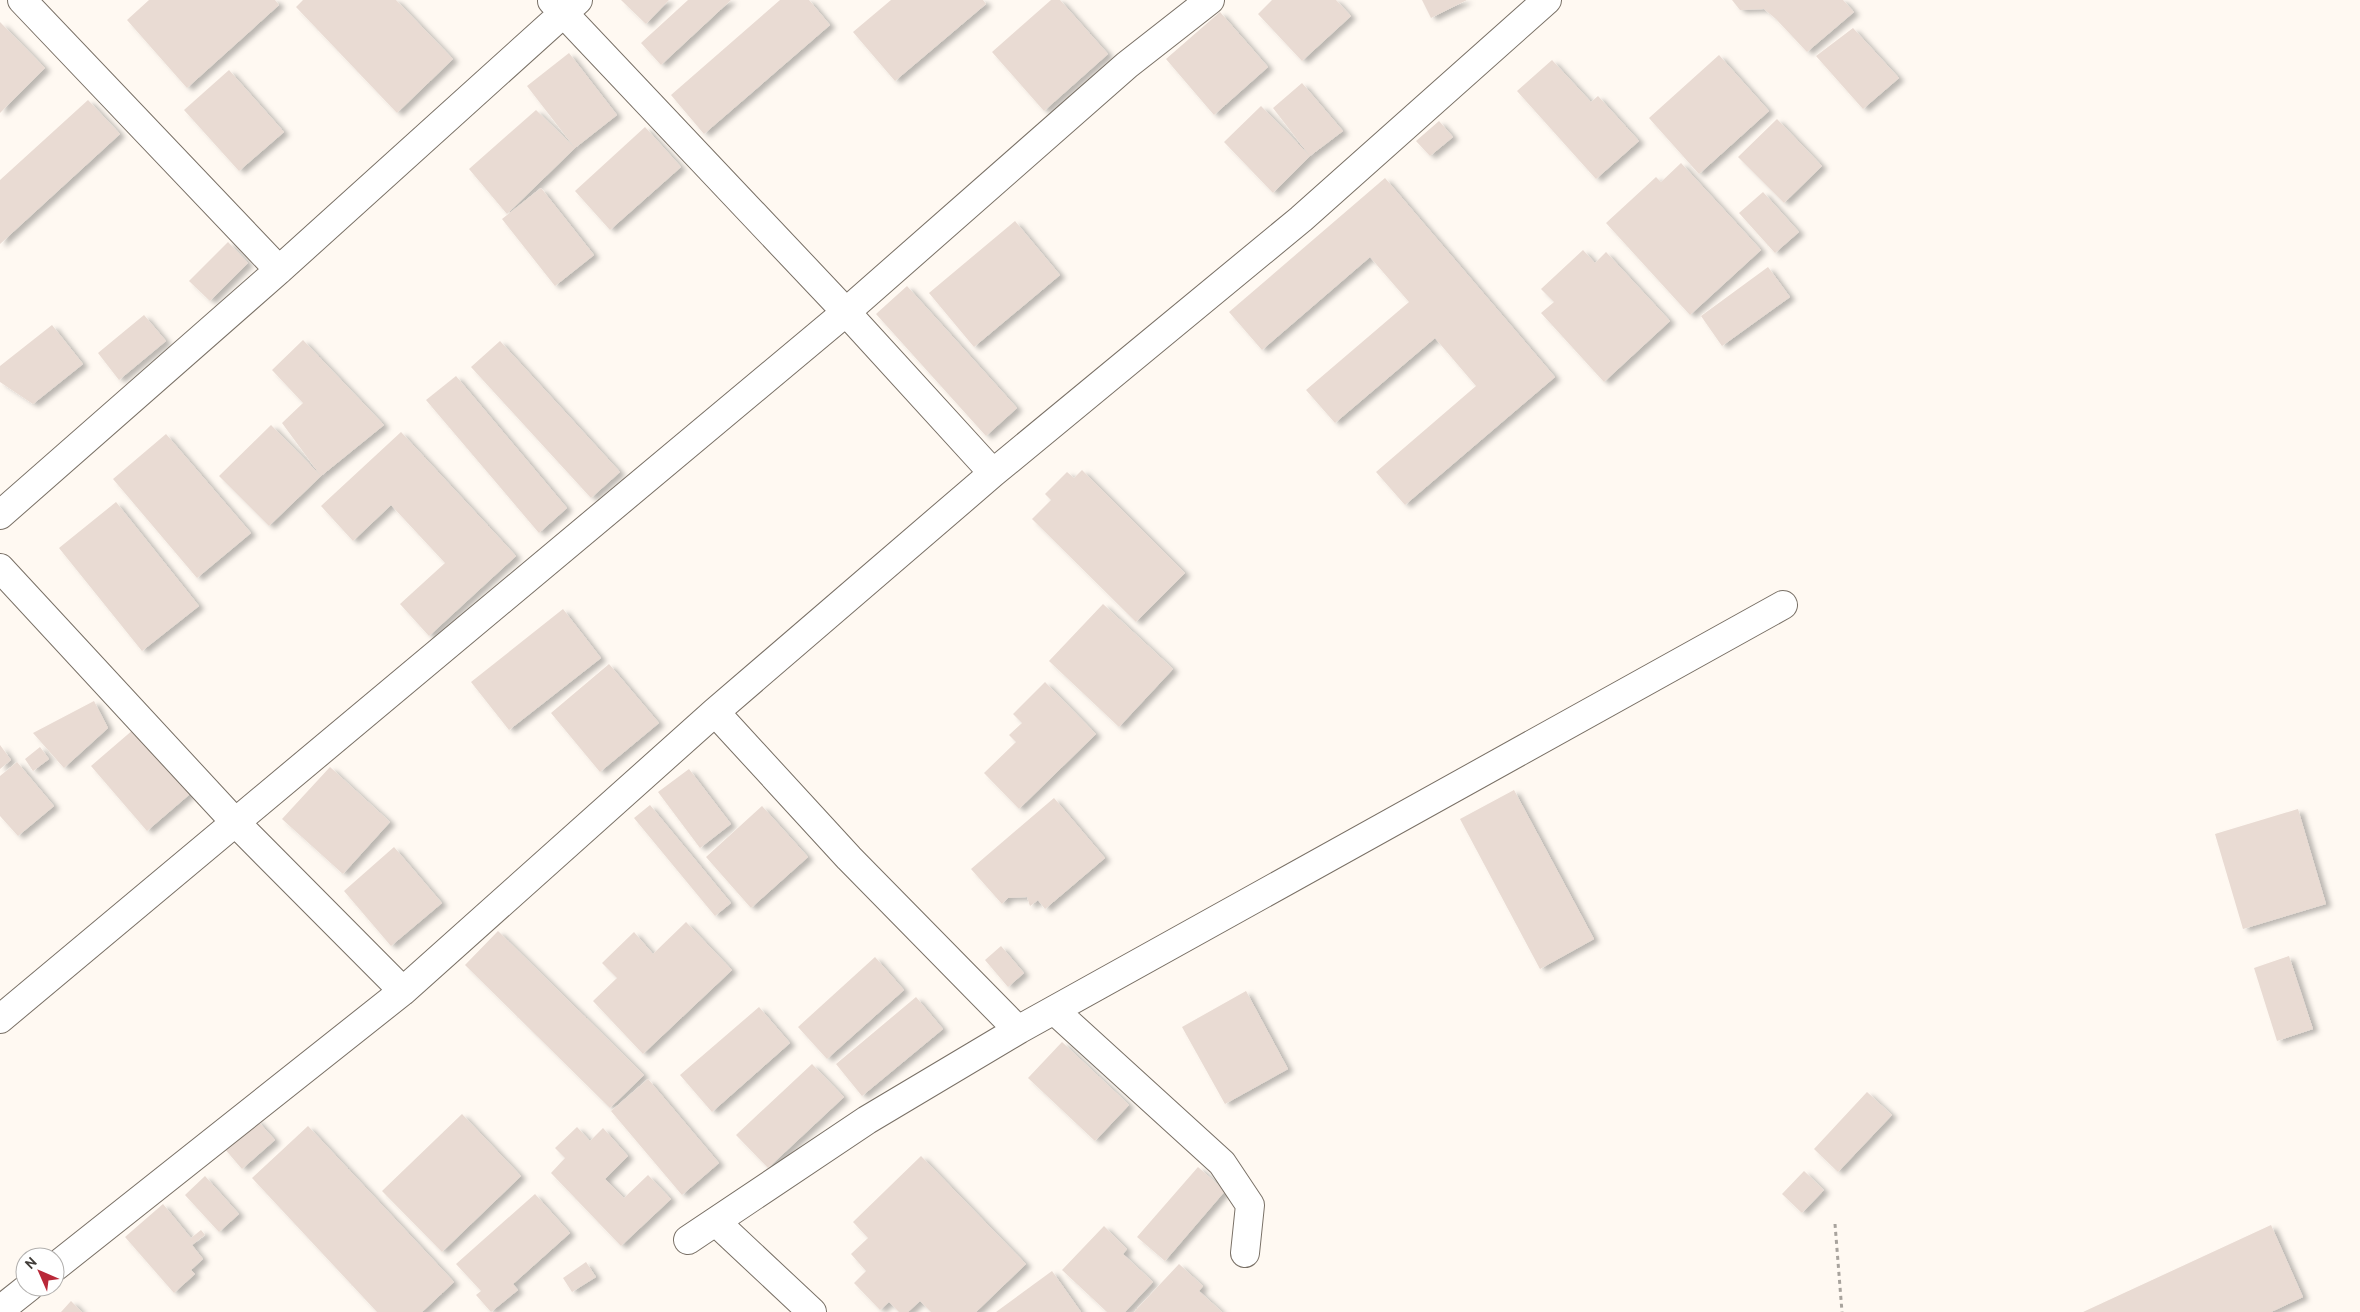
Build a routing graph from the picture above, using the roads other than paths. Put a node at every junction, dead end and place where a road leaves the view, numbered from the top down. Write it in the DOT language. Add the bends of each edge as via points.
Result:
graph roads {
  1 [pos="22,0"];
  2 [pos="1210,0"];
  3 [pos="1547,0"];
  4 [pos="564,4"];
  5 [pos="279,270"];
  6 [pos="846,312"];
  7 [pos="993,473"];
  8 [pos="0,515"];
  9 [pos="0,568"];
  10 [pos="1783,604"];
  11 [pos="715,712"];
  12 [pos="235,822"];
  13 [pos="403,991"];
  14 [pos="1054,1011"];
  15 [pos="0,1019"];
  16 [pos="1018,1030"];
  17 [pos="716,1222"];
  18 [pos="688,1240"];
  19 [pos="1245,1253"];
  20 [pos="65,1259"];
  21 [pos="16,1297"];
  22 [pos="0,1310"];
  23 [pos="812,1312"];
  1 -- 5 [label="street"];
  2 -- 6 [label="street" via="1127,65"];
  3 -- 7 [label="street" via="1301,219"];
  4 -- 5 [label="street"];
  4 -- 6 [label="street"];
  5 -- 8 [label="street"];
  6 -- 7 [label="street"];
  6 -- 12 [label="street"];
  7 -- 11 [label="street"];
  9 -- 12 [label="street"];
  10 -- 14 [label="street"];
  11 -- 13 [label="street"];
  11 -- 16 [label="street" via="856,865"];
  12 -- 13 [label="street"];
  12 -- 15 [label="street"];
  13 -- 20 [label="street"];
  14 -- 16 [label="street"];
  14 -- 19 [label="street" via="1222,1163 1250,1205"];
  16 -- 17 [label="street" via="868,1120"];
  17 -- 18 [label="street"];
  17 -- 23 [label="street"];
  21 -- 22 [label="street"];
}
